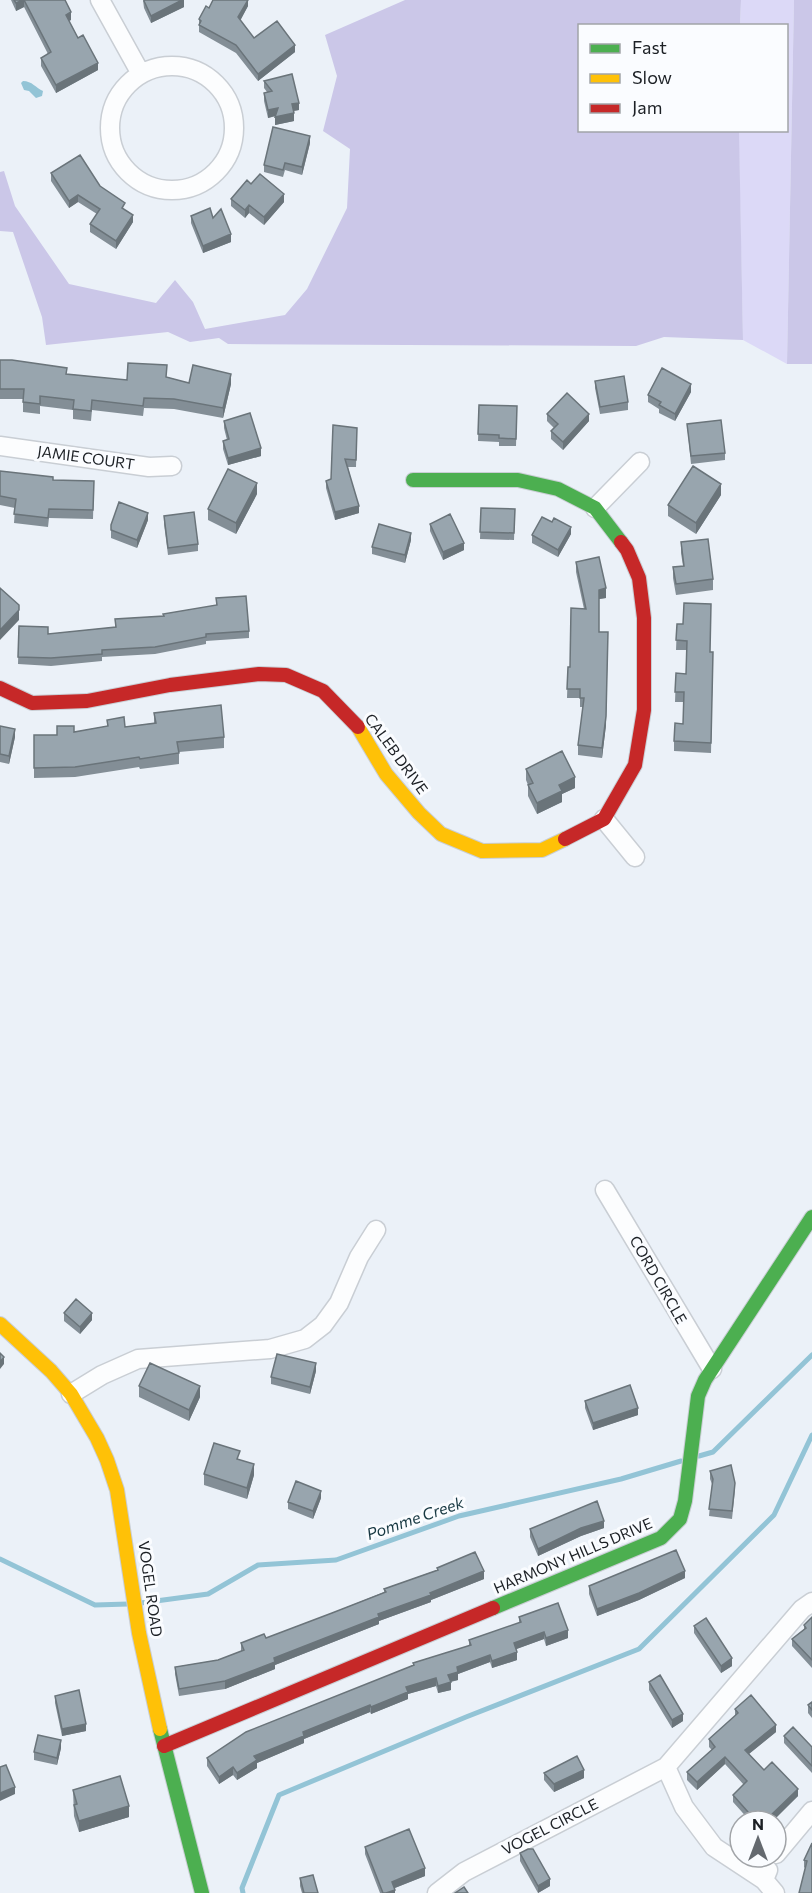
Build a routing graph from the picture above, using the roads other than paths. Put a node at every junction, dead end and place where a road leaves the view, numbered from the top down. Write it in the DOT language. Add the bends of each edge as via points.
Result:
graph roads {
  1 [pos="100,0"];
  2 [pos="141,74"];
  3 [pos="0,446"];
  4 [pos="640,462"];
  5 [pos="172,466"];
  6 [pos="413,480"];
  7 [pos="595,508"];
  8 [pos="0,688"];
  9 [pos="604,819"];
  10 [pos="635,857"];
  11 [pos="605,1190"];
  12 [pos="812,1217"];
  13 [pos="376,1230"];
  14 [pos="0,1324"];
  15 [pos="712,1369"];
  16 [pos="71,1394"];
  17 [pos="812,1602"];
  18 [pos="164,1746"];
  19 [pos="666,1767"];
  20 [pos="812,1811"];
  21 [pos="788,1840"];
  22 [pos="773,1869"];
  23 [pos="770,1886"];
  24 [pos="202,1893"];
  25 [pos="437,1893"];
  1 -- 2 [label="street"];
  2 -- 2 [label="street" via="116,100 110,135 115,152 128,171 153,187 171,189 200,183 226,159 231,145 233,117 228,100 205,75 191,69 174,66"];
  3 -- 5 [label="street, JAMIE COURT" via="149,467"];
  4 -- 7 [label="street"];
  6 -- 7 [label="street" via="519,480 558,489"];
  7 -- 9 [label="street" via="627,550 639,578 644,618 644,710 635,765"];
  8 -- 9 [label="street, CALEB DRIVE" via="32,703 87,701 170,685 259,674 286,675 323,691 358,727 386,774 441,834 482,851 542,850"];
  9 -- 10 [label="street"];
  11 -- 15 [label="street, CORD CIRCLE"];
  12 -- 15 [label="street, HARMONY HILLS DRIVE"];
  13 -- 16 [label="street" via="339,1303 323,1325 305,1339 270,1349 138,1359"];
  14 -- 16 [label="street, VOGEL ROAD"];
  15 -- 18 [label="street, HARMONY HILLS DRIVE" via="698,1396 680,1519 661,1538"];
  16 -- 18 [label="street, VOGEL ROAD" via="107,1460 117,1490 139,1633"];
  17 -- 19 [label="street, VOGEL CIRCLE"];
  18 -- 24 [label="street, VOGEL ROAD"];
  19 -- 23 [label="street" via="684,1807 714,1847"];
  19 -- 25 [label="street, VOGEL CIRCLE" via="464,1872"];
  20 -- 21 [label="street"];
  22 -- 23 [label="street"];
}
